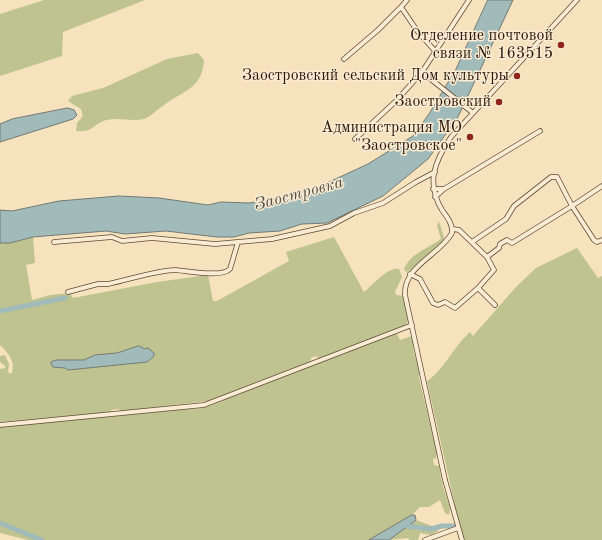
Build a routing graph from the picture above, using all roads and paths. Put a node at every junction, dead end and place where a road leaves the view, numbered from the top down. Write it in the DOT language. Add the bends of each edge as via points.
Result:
graph roads {
  1 [pos="407,0"];
  2 [pos="469,0"];
  3 [pos="577,0"];
  4 [pos="401,6"];
  5 [pos="436,52"];
  6 [pos="344,59"];
  7 [pos="422,72"];
  8 [pos="473,113"];
  9 [pos="540,131"];
  10 [pos="355,139"];
  11 [pos="435,172"];
  12 [pos="602,186"];
  13 [pos="433,189"];
  14 [pos="444,189"];
  15 [pos="435,197"];
  16 [pos="572,206"];
  17 [pos="453,229"];
  18 [pos="602,240"];
  19 [pos="54,242"];
  20 [pos="238,242"];
  21 [pos="472,242"];
  22 [pos="487,257"];
  23 [pos="410,274"];
  24 [pos="478,288"];
  25 [pos="68,292"];
  26 [pos="494,305"];
  27 [pos="412,324"];
  28 [pos="0,425"];
  29 [pos="458,528"];
  30 [pos="425,540"];
  31 [pos="462,540"];
  1 -- 4 [label="street"];
  2 -- 5 [label="street"];
  3 -- 8 [label="street"];
  4 -- 5 [label="street" via="418,32"];
  4 -- 6 [label="street"];
  5 -- 7 [label="street"];
  7 -- 8 [label="street"];
  7 -- 10 [label="street" via="396,101"];
  8 -- 11 [label="street" via="439,154"];
  9 -- 14 [label="street"];
  11 -- 13 [label="street"];
  11 -- 20 [label="street" via="384,203 354,213 330,226 272,239"];
  12 -- 16 [label="street"];
  13 -- 14 [label="street"];
  13 -- 15 [label="street"];
  14 -- 15 [label="street"];
  15 -- 17 [label="street"];
  16 -- 18 [label="street" via="594,240"];
  16 -- 21 [label="street" via="560,180 551,177 514,206 506,219"];
  16 -- 22 [label="street" via="512,244 508,240 500,244 499,248"];
  17 -- 21 [label="street" via="460,230"];
  17 -- 23 [label="street" via="447,240"];
  19 -- 20 [label="street" via="112,237 122,241 140,238 215,244"];
  20 -- 25 [label="street" via="230,269 226,272 195,274 171,271"];
  21 -- 22 [label="street"];
  22 -- 24 [label="street" via="494,270"];
  23 -- 24 [label="street" via="420,279 433,303 445,302 455,308"];
  23 -- 27 [label="street" via="405,289"];
  24 -- 26 [label="street"];
  27 -- 28 [label="street" via="204,405"];
  27 -- 29 [label="street" via="445,480"];
  29 -- 30 [label="street"];
  29 -- 31 [label="street"];
}
